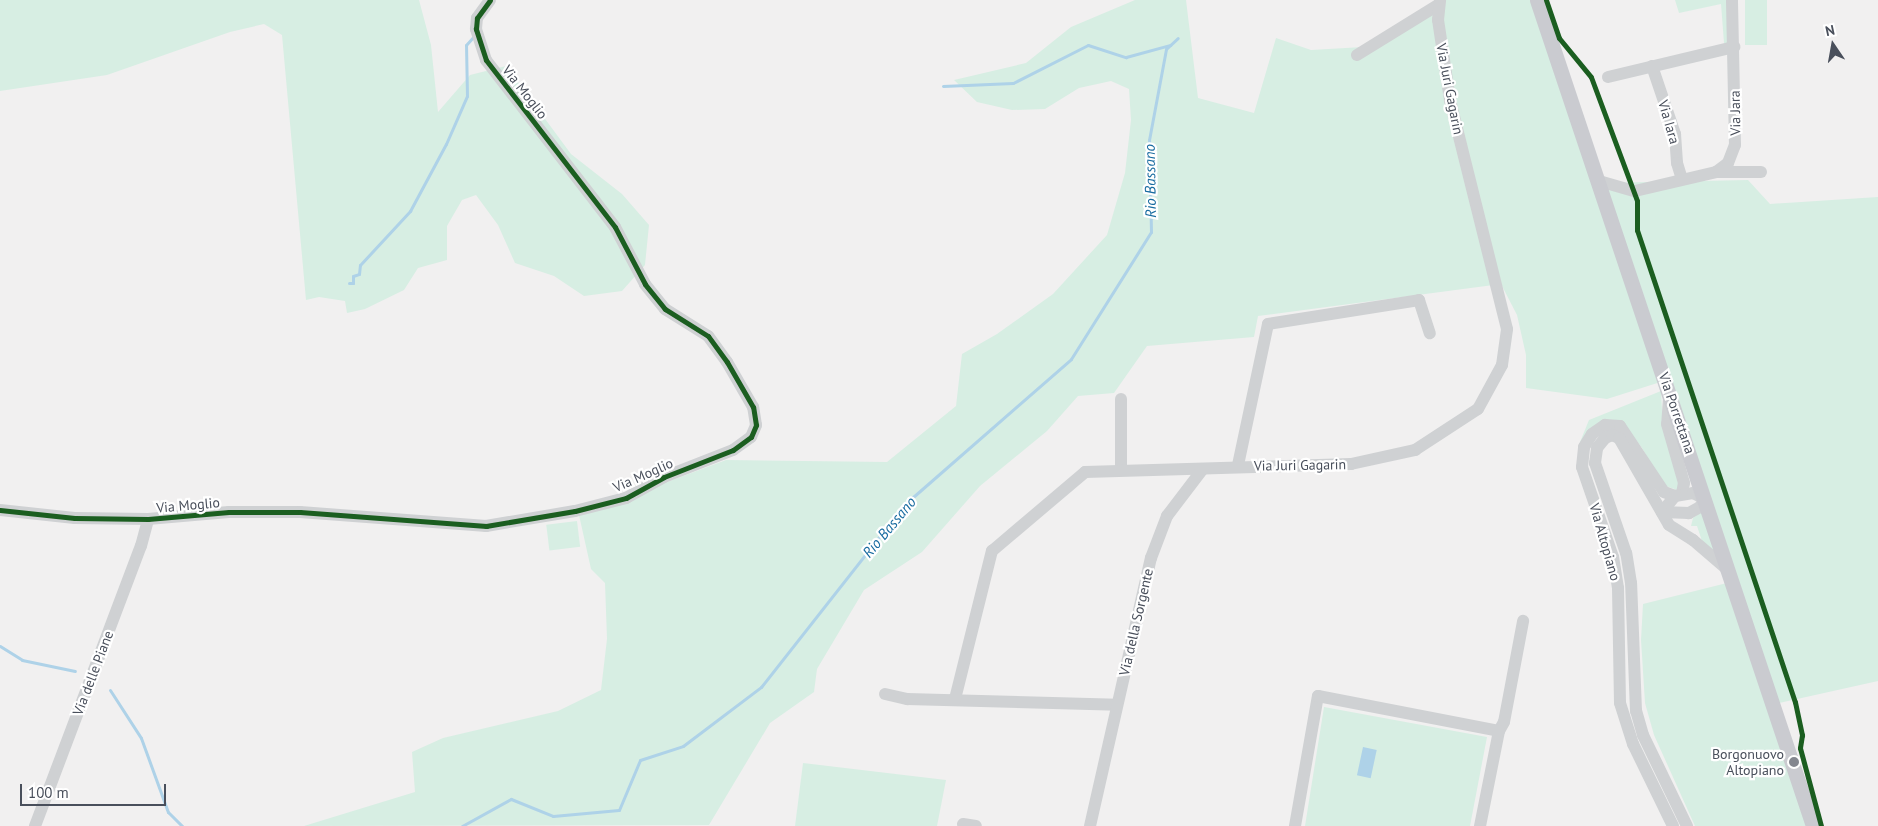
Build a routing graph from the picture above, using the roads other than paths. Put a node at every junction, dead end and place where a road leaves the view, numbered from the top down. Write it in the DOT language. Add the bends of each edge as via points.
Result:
graph roads {
  1 [pos="490,0"];
  2 [pos="1732,0"];
  3 [pos="1537,2"];
  4 [pos="1439,3"];
  5 [pos="1734,47"];
  6 [pos="1357,55"];
  7 [pos="1652,66"];
  8 [pos="1608,77"];
  9 [pos="1716,172"];
  10 [pos="1761,172"];
  11 [pos="1682,179"];
  12 [pos="1599,182"];
  13 [pos="1430,333"];
  14 [pos="1670,391"];
  15 [pos="1121,399"];
  16 [pos="1238,466"];
  17 [pos="1121,470"];
  18 [pos="1202,470"];
  19 [pos="1679,495"];
  20 [pos="1706,499"];
  21 [pos="0,510"];
  22 [pos="1662,512"];
  23 [pos="1689,513"];
  24 [pos="148,519"];
  25 [pos="1686,536"];
  26 [pos="1730,572"];
  27 [pos="1523,621"];
  28 [pos="886,694"];
  29 [pos="955,699"];
  30 [pos="1117,705"];
  31 [pos="1499,731"];
  32 [pos="34,826"];
  33 [pos="1090,826"];
  34 [pos="1295,826"];
  35 [pos="1480,826"];
  36 [pos="1673,826"];
  37 [pos="1687,826"];
  38 [pos="1814,826"];
  1 -- 24 [label="street, Via Moglio" via="477,18 476,30 486,60 615,227 644,284 665,309 708,336 728,362 753,407 756,425 751,437 734,450 664,477 626,498 575,511 486,526 300,512 229,512"];
  2 -- 5 [label="street, Via Jara"];
  3 -- 12 [label="main road, Via Porrettana"];
  4 -- 6 [label="street, Via Juri Gagarin"];
  4 -- 16 [label="street, Via Juri Gagarin" via="1450,100 1506,314 1502,365 1478,409 1415,450 1351,464"];
  5 -- 7 [label="street"];
  5 -- 9 [label="street, Via Jara" via="1735,145 1728,163"];
  7 -- 8 [label="street"];
  7 -- 11 [label="street, Via Iara" via="1675,134"];
  9 -- 10 [label="street"];
  9 -- 11 [label="street"];
  11 -- 12 [label="street" via="1635,191"];
  12 -- 14 [label="main road, Via Porrettana"];
  13 -- 16 [label="street" via="1420,300 1268,324"];
  14 -- 19 [label="street" via="1667,424 1684,483"];
  14 -- 20 [label="main road, Via Porrettana"];
  15 -- 17 [label="street"];
  16 -- 18 [label="street, Via Juri Gagarin"];
  17 -- 18 [label="street, Via Juri Gagarin"];
  17 -- 29 [label="street, Via Juri Gagarin" via="1085,472 992,551"];
  18 -- 30 [label="street, Via della Sorgente" via="1167,516 1151,558"];
  19 -- 20 [label="street, Via Altopiano"];
  19 -- 22 [label="street"];
  19 -- 36 [label="street, Via Altopiano" via="1664,492 1620,426 1605,425 1592,434 1584,448 1582,467 1613,557 1618,588 1620,703 1633,744"];
  20 -- 23 [label="street"];
  20 -- 26 [label="main road, Via Porrettana"];
  21 -- 24 [label="street, Via Moglio" via="76,518"];
  22 -- 23 [label="street"];
  22 -- 25 [label="street, Via Altopiano" via="1669,525"];
  22 -- 37 [label="street, Via Altopiano" via="1619,438 1612,435 1605,438 1597,448 1594,463 1626,554 1631,582 1636,711 1643,735"];
  23 -- 25 [label="street"];
  24 -- 32 [label="street, Via delle Piane" via="142,546"];
  25 -- 26 [label="street, Via Altopiano"];
  26 -- 38 [label="main road, Via Porrettana"];
  27 -- 31 [label="street" via="1504,722"];
  28 -- 29 [label="street" via="907,699"];
  29 -- 30 [label="street"];
  30 -- 33 [label="street, Via della Sorgente"];
  31 -- 34 [label="street" via="1318,696"];
  31 -- 35 [label="street"];
}
